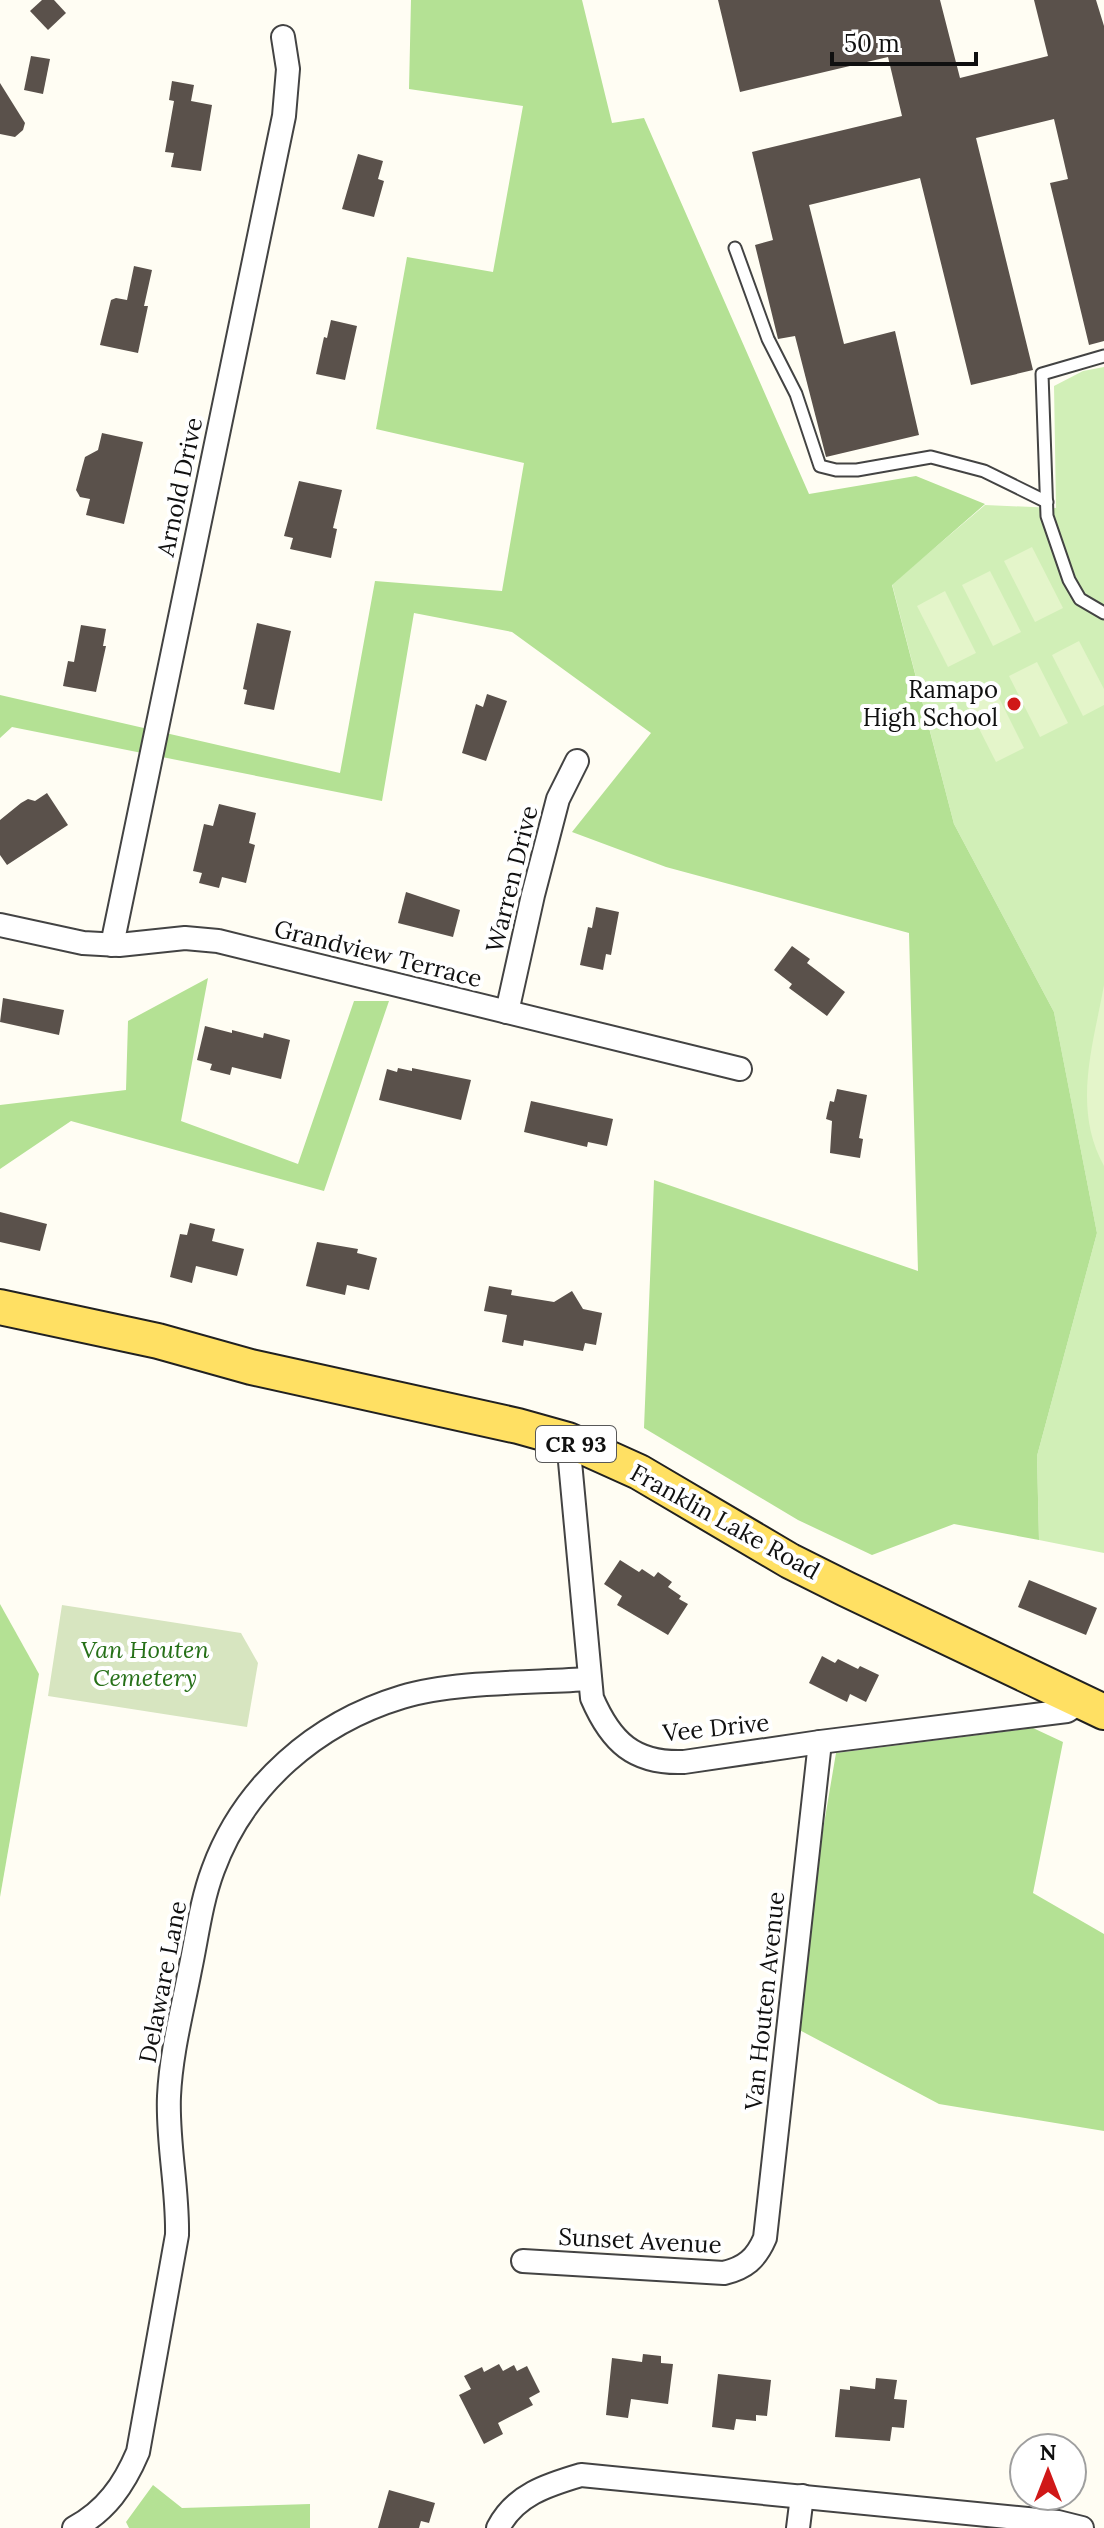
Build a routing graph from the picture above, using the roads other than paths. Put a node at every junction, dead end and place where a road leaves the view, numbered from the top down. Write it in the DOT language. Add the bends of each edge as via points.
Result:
graph roads {
  1 [pos="283,37"];
  2 [pos="735,248"];
  3 [pos="1104,356"];
  4 [pos="1047,502"];
  5 [pos="1104,613"];
  6 [pos="577,761"];
  7 [pos="0,925"];
  8 [pos="112,945"];
  9 [pos="507,1012"];
  10 [pos="740,1069"];
  11 [pos="0,1307"];
  12 [pos="568,1440"];
  13 [pos="589,1679"];
  14 [pos="1093,1707"];
  15 [pos="820,1742"];
  16 [pos="523,2261"];
  17 [pos="751,2261"];
  18 [pos="802,2496"];
  19 [pos="74,2528"];
  20 [pos="498,2528"];
  21 [pos="798,2528"];
  22 [pos="1082,2528"];
  1 -- 8 [label="street, Arnold Drive" via="288,69 284,116"];
  2 -- 4 [label="lane" via="820,466 857,470 931,457 984,471"];
  3 -- 4 [label="lane" via="1042,374"];
  4 -- 5 [label="lane" via="1069,580 1080,599"];
  6 -- 9 [label="street, Warren Drive" via="558,799"];
  7 -- 8 [label="street, Grandview Terrace"];
  8 -- 9 [label="street, Grandview Terrace" via="185,938 218,941"];
  9 -- 10 [label="street, Grandview Terrace"];
  11 -- 12 [label="main road, Franklin Lake Road / CR 93"];
  12 -- 13 [label="street, Vee Drive"];
  12 -- 14 [label="main road, Franklin Lake Road / CR 93" via="639,1472 846,1589"];
  13 -- 15 [label="street, Vee Drive" via="601,1719 628,1750 646,1759 684,1762"];
  13 -- 19 [label="street, Delaware Lane" via="439,1689 364,1710 297,1751 247,1805 229,1834 202,1908 172,2058 170,2135 177,2235 138,2452 114,2496"];
  14 -- 15 [label="street, Vee Drive"];
  15 -- 17 [label="street, Van Houten Avenue" via="765,2238"];
  16 -- 17 [label="street, Sunset Avenue" via="724,2273"];
  18 -- 20 [label="street" via="581,2475 540,2487 506,2512"];
  18 -- 21 [label="street"];
  18 -- 22 [label="street"];
}
